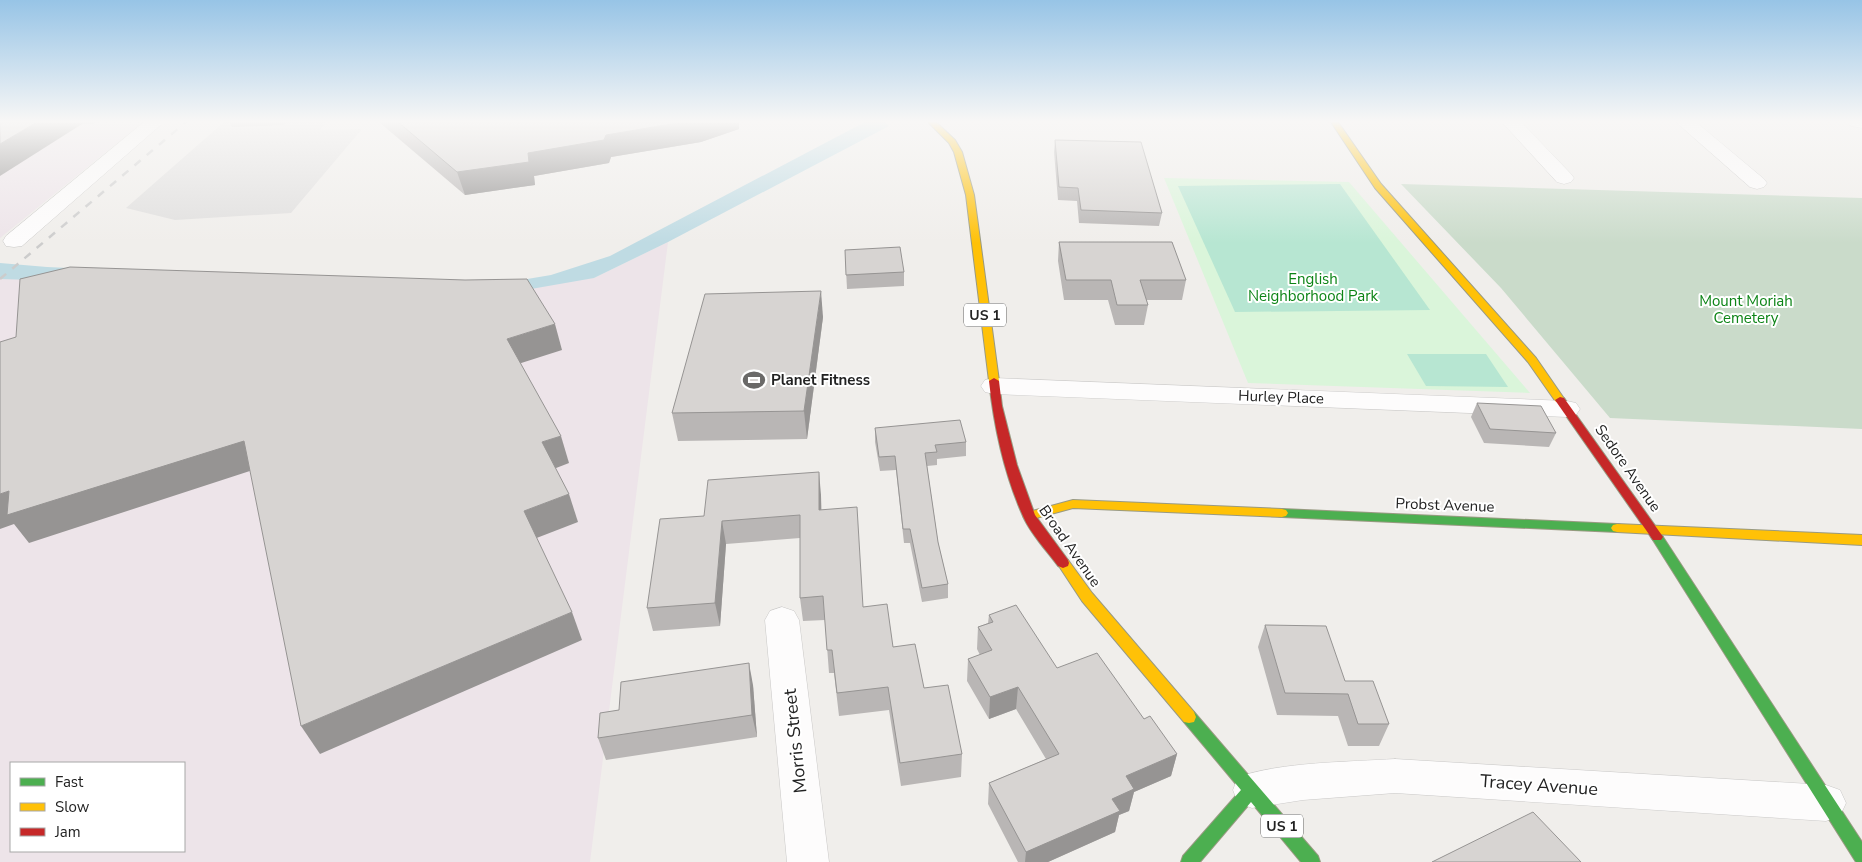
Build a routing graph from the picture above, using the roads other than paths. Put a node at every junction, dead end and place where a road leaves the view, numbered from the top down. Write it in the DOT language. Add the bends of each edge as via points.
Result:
graph roads {
  1 [pos="108,162"];
  2 [pos="961,162"];
  3 [pos="1362,162"];
  4 [pos="1549,162"];
  5 [pos="1732,162"];
  6 [pos="1564,178"];
  7 [pos="1757,183"];
  8 [pos="14,241"];
  9 [pos="994,386"];
  10 [pos="1567,409"];
  11 [pos="1029,516"];
  12 [pos="1652,529"];
  13 [pos="1862,540"];
  14 [pos="782,620"];
  15 [pos="1252,790"];
  16 [pos="1826,803"];
  17 [pos="1862,857"];
  18 [pos="808,862"];
  19 [pos="1189,862"];
  20 [pos="1312,862"];
  1 -- 8 [label="street"];
  2 -- 9 [label="street, Broad Avenue / US 1" via="970,195"];
  3 -- 10 [label="street, Sedore Avenue" via="1378,186 1532,360"];
  4 -- 6 [label="street"];
  5 -- 7 [label="street"];
  9 -- 10 [label="street, Hurley Place"];
  9 -- 11 [label="street, Broad Avenue / US 1" via="1011,465"];
  10 -- 12 [label="street, Sedore Avenue"];
  11 -- 12 [label="street, Probst Avenue" via="1073,504"];
  11 -- 15 [label="street, Broad Avenue / US 1" via="1087,597"];
  12 -- 13 [label="street, Probst Avenue"];
  12 -- 16 [label="street, Sedore Avenue"];
  14 -- 18 [label="street, Morris Street"];
  15 -- 16 [label="street, Tracey Avenue" via="1395,776"];
  15 -- 19 [label="street"];
  15 -- 20 [label="street, Broad Avenue / US 1"];
  16 -- 17 [label="street, Sedore Avenue"];
}
